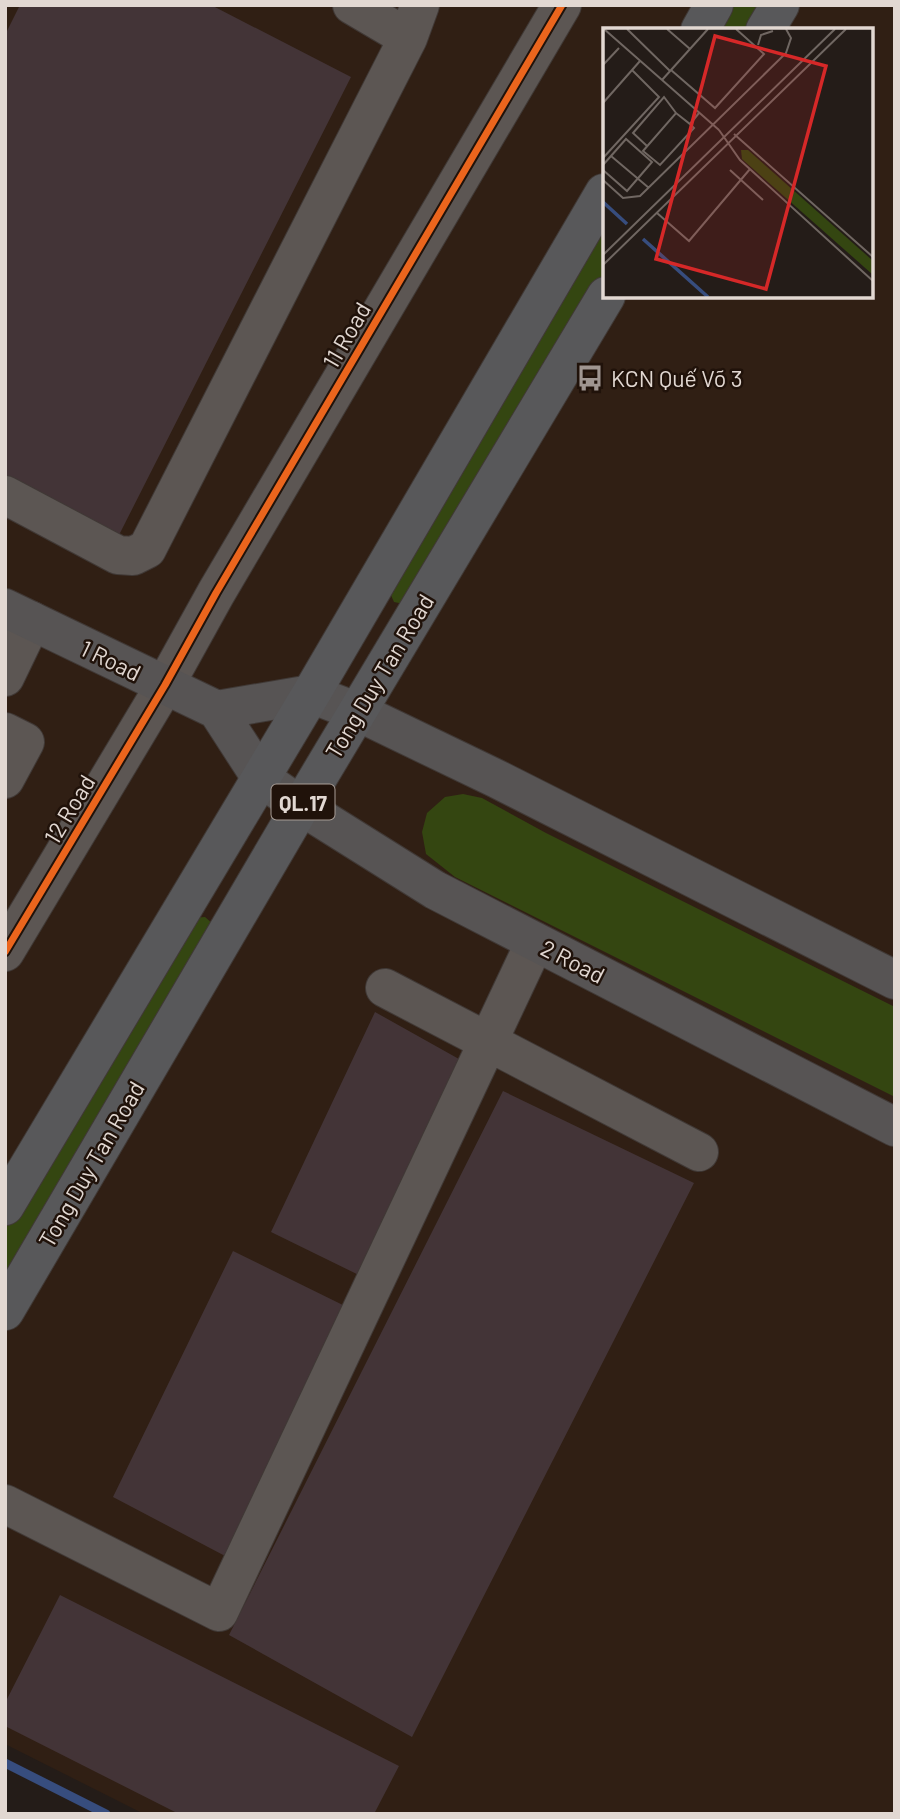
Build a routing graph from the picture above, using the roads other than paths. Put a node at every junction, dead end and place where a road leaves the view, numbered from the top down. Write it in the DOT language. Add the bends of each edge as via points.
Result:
graph roads {
  1 [pos="352,5"];
  2 [pos="562,5"];
  3 [pos="714,5"];
  4 [pos="780,5"];
  5 [pos="414,22"];
  6 [pos="701,28"];
  7 [pos="766,28"];
  8 [pos="603,195"];
  9 [pos="606,298"];
  10 [pos="5,495"];
  11 [pos="18,614"];
  12 [pos="5,677"];
  13 [pos="165,685"];
  14 [pos="311,694"];
  15 [pos="217,710"];
  16 [pos="358,712"];
  17 [pos="5,732"];
  18 [pos="261,778"];
  19 [pos="5,779"];
  20 [pos="301,806"];
  21 [pos="535,942"];
  22 [pos="5,952"];
  23 [pos="895,980"];
  24 [pos="385,988"];
  25 [pos="488,1042"];
  26 [pos="895,1127"];
  27 [pos="699,1152"];
  28 [pos="5,1206"];
  29 [pos="5,1311"];
  30 [pos="5,1504"];
  1 -- 5 [label="street"];
  2 -- 13 [label="street, 11 Road"];
  3 -- 6 [label="highway"];
  4 -- 7 [label="highway"];
  5 -- 10 [label="street" via="147,549 133,556 118,555"];
  8 -- 14 [label="highway, QL.17"];
  9 -- 16 [label="highway, Tong Duy Tan Road / QL.17"];
  11 -- 12 [label="street"];
  11 -- 13 [label="main road, 1 Road"];
  13 -- 15 [label="main road, 1 Road"];
  13 -- 22 [label="street, 12 Road"];
  14 -- 15 [label="main road"];
  14 -- 16 [label="main road"];
  14 -- 18 [label="highway, QL.17"];
  15 -- 18 [label="main road"];
  16 -- 20 [label="highway, Tong Duy Tan Road / QL.17"];
  16 -- 23 [label="main road"];
  17 -- 19 [label="street" via="25,741"];
  18 -- 20 [label="main road, 2 Road"];
  18 -- 28 [label="highway, QL.17"];
  20 -- 21 [label="main road, 2 Road" via="435,890"];
  20 -- 29 [label="highway, Tong Duy Tan Road / QL.17"];
  21 -- 25 [label="street"];
  21 -- 26 [label="main road, 2 Road"];
  24 -- 25 [label="street"];
  25 -- 27 [label="street"];
  25 -- 30 [label="street" via="219,1612"];
}
